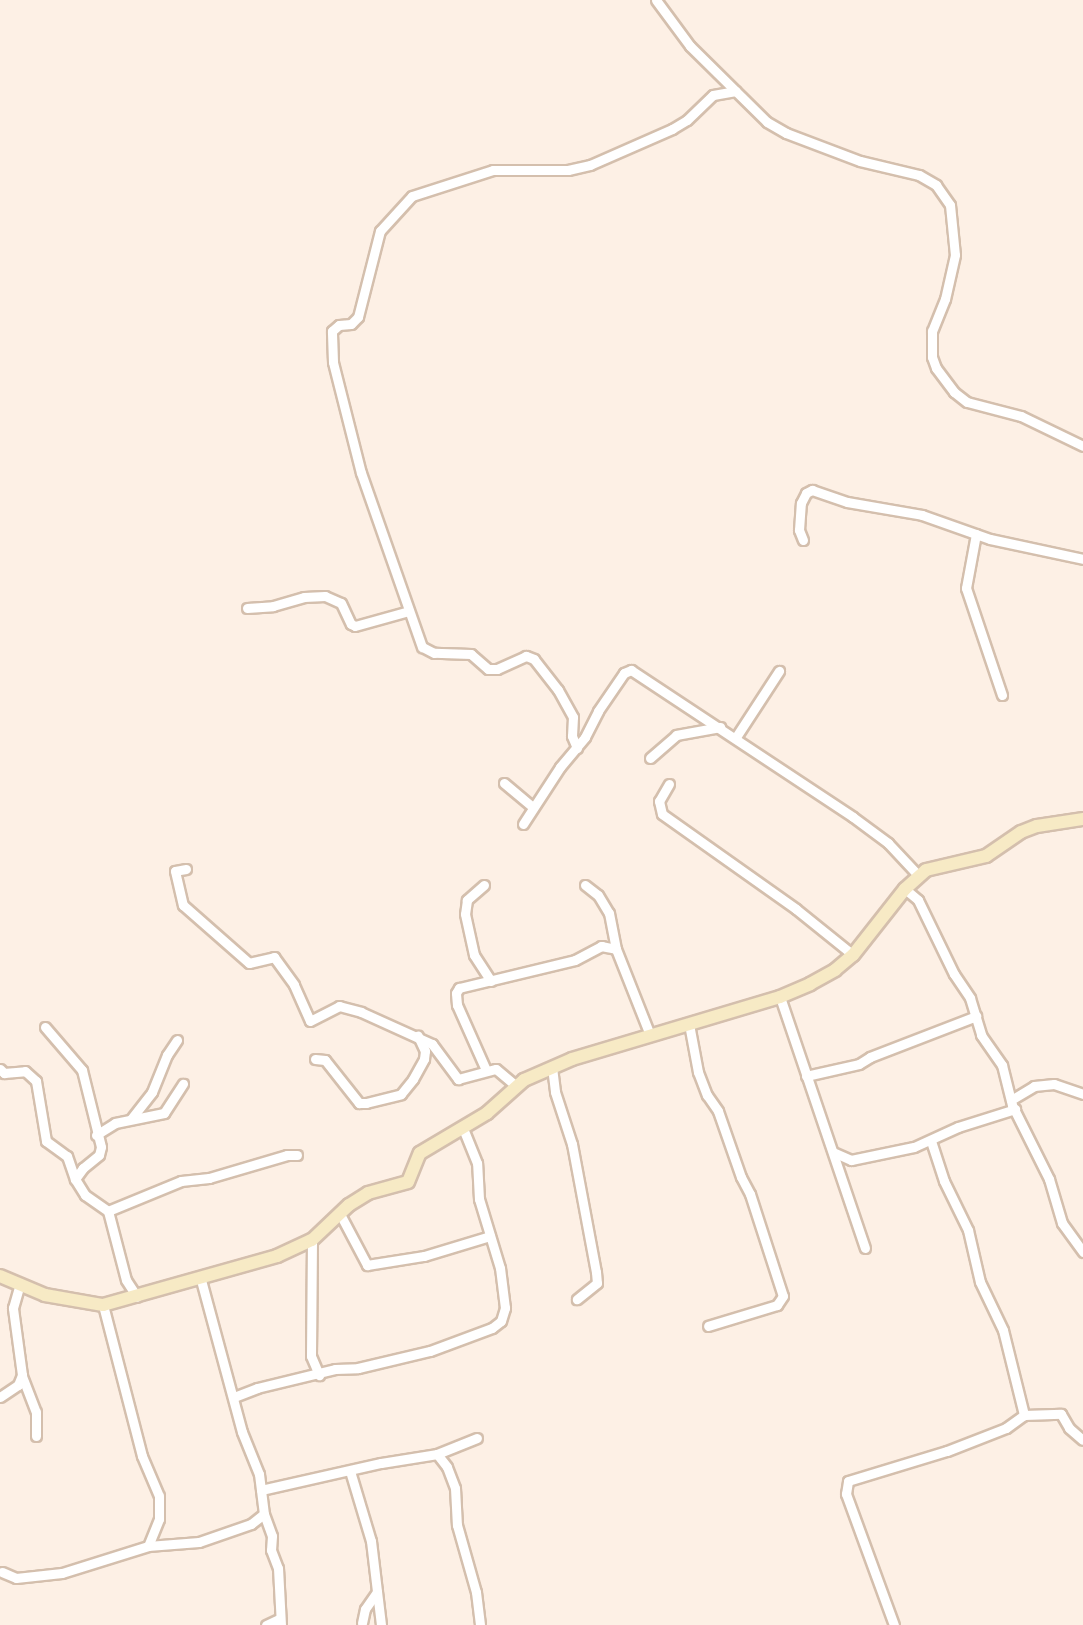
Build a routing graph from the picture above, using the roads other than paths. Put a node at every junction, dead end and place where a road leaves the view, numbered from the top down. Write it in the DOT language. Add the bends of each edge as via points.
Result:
graph roads {
  1 [pos="656,0"];
  2 [pos="736,91"];
  3 [pos="1083,446"];
  4 [pos="976,534"];
  5 [pos="803,540"];
  6 [pos="1083,559"];
  7 [pos="247,608"];
  8 [pos="409,611"];
  9 [pos="779,671"];
  10 [pos="1002,695"];
  11 [pos="720,727"];
  12 [pos="736,737"];
  13 [pos="577,748"];
  14 [pos="650,758"];
  15 [pos="504,783"];
  16 [pos="669,784"];
  17 [pos="533,807"];
  18 [pos="1083,820"];
  19 [pos="523,824"];
  20 [pos="186,869"];
  21 [pos="918,876"];
  22 [pos="484,885"];
  23 [pos="585,885"];
  24 [pos="905,889"];
  25 [pos="616,948"];
  26 [pos="853,955"];
  27 [pos="491,981"];
  28 [pos="780,997"];
  29 [pos="976,1016"];
  30 [pos="690,1024"];
  31 [pos="45,1027"];
  32 [pos="417,1035"];
  33 [pos="650,1035"];
  34 [pos="177,1040"];
  35 [pos="315,1059"];
  36 [pos="552,1067"];
  37 [pos="0,1069"];
  38 [pos="486,1070"];
  39 [pos="806,1076"];
  40 [pos="183,1084"];
  41 [pos="516,1086"];
  42 [pos="1083,1094"];
  43 [pos="1013,1105"];
  44 [pos="130,1120"];
  45 [pos="463,1128"];
  46 [pos="96,1135"];
  47 [pos="931,1141"];
  48 [pos="834,1152"];
  49 [pos="297,1155"];
  50 [pos="75,1179"];
  51 [pos="108,1210"];
  52 [pos="340,1214"];
  53 [pos="490,1236"];
  54 [pos="312,1240"];
  55 [pos="865,1248"];
  56 [pos="1083,1252"];
  57 [pos="0,1276"];
  58 [pos="201,1279"];
  59 [pos="20,1283"];
  60 [pos="137,1297"];
  61 [pos="577,1299"];
  62 [pos="103,1305"];
  63 [pos="708,1326"];
  64 [pos="22,1375"];
  65 [pos="319,1375"];
  66 [pos="0,1397"];
  67 [pos="234,1397"];
  68 [pos="1024,1415"];
  69 [pos="36,1436"];
  70 [pos="477,1438"];
  71 [pos="1083,1440"];
  72 [pos="437,1454"];
  73 [pos="350,1471"];
  74 [pos="261,1490"];
  75 [pos="264,1514"];
  76 [pos="148,1546"];
  77 [pos="2,1572"];
  78 [pos="377,1592"];
  79 [pos="280,1622"];
  80 [pos="362,1623"];
  81 [pos="266,1625"];
  82 [pos="382,1625"];
  83 [pos="480,1625"];
  84 [pos="894,1625"];
  1 -- 2 [label="street" via="690,46"];
  2 -- 3 [label="street" via="767,122 786,133 860,162 919,175 936,185 950,205 955,255 932,331 936,368 954,393 967,402 1021,416"];
  2 -- 8 [label="street" via="713,95 672,129 590,164 568,170 494,170 412,196 380,231 358,317 351,324 333,328 332,353 361,473"];
  4 -- 5 [label="street" via="922,515 847,502 812,490 801,503"];
  4 -- 6 [label="street"];
  4 -- 10 [label="street" via="965,587"];
  7 -- 8 [label="street" via="325,596 341,603 352,625"];
  8 -- 13 [label="street" via="419,641 430,652 471,654 492,669 526,656 534,659 573,717"];
  9 -- 12 [label="street"];
  11 -- 12 [label="street"];
  11 -- 13 [label="street" via="631,670 624,673"];
  11 -- 14 [label="street" via="677,735"];
  12 -- 21 [label="street" via="888,843"];
  13 -- 17 [label="street"];
  15 -- 17 [label="street"];
  16 -- 26 [label="street" via="659,801 662,814"];
  17 -- 19 [label="street"];
  18 -- 21 [label="street" via="1037,826 986,856 933,867"];
  20 -- 32 [label="street" via="174,871 183,905 249,962 274,957 310,1021 339,1006"];
  21 -- 24 [label="street"];
  22 -- 27 [label="street" via="467,900 465,914 474,955"];
  23 -- 25 [label="street" via="610,913"];
  24 -- 26 [label="street"];
  24 -- 29 [label="street" via="918,900"];
  25 -- 27 [label="street" via="601,946 575,960"];
  25 -- 33 [label="street"];
  26 -- 28 [label="street" via="835,970"];
  27 -- 38 [label="street" via="464,985 455,999"];
  28 -- 30 [label="street"];
  28 -- 39 [label="street"];
  29 -- 39 [label="street" via="859,1064"];
  29 -- 43 [label="street" via="981,1035 1002,1065"];
  30 -- 33 [label="street"];
  30 -- 63 [label="street" via="698,1072 750,1194 783,1296 777,1304"];
  31 -- 46 [label="street" via="82,1070"];
  32 -- 35 [label="street" via="425,1051 414,1079 401,1094 362,1104 325,1060"];
  32 -- 38 [label="street" via="438,1050 458,1079"];
  33 -- 36 [label="street"];
  34 -- 44 [label="street" via="152,1092"];
  36 -- 41 [label="street"];
  36 -- 61 [label="street" via="572,1143 596,1272 597,1283"];
  37 -- 50 [label="street" via="4,1073 25,1071 36,1081 43,1135 50,1146 67,1156"];
  38 -- 41 [label="street" via="500,1070"];
  39 -- 48 [label="street"];
  40 -- 44 [label="street" via="164,1113"];
  41 -- 45 [label="street"];
  42 -- 43 [label="street" via="1054,1084 1034,1086"];
  43 -- 47 [label="street"];
  43 -- 56 [label="street" via="1049,1179 1062,1223"];
  44 -- 46 [label="street"];
  45 -- 52 [label="street" via="420,1153 408,1182 368,1193"];
  45 -- 53 [label="street" via="477,1163"];
  46 -- 50 [label="street" via="101,1152"];
  47 -- 48 [label="street" via="856,1159"];
  47 -- 68 [label="street" via="1003,1330"];
  48 -- 55 [label="street"];
  49 -- 51 [label="street" via="181,1181"];
  50 -- 51 [label="street" via="92,1202"];
  51 -- 60 [label="street" via="126,1280"];
  52 -- 53 [label="street" via="367,1265 424,1256"];
  52 -- 54 [label="street"];
  53 -- 65 [label="street" via="505,1308 498,1325 430,1351"];
  54 -- 58 [label="street" via="266,1260"];
  54 -- 65 [label="street" via="311,1356"];
  57 -- 59 [label="street"];
  58 -- 60 [label="street"];
  58 -- 67 [label="street"];
  59 -- 62 [label="street" via="45,1295"];
  59 -- 64 [label="street" via="13,1308"];
  60 -- 62 [label="street"];
  62 -- 76 [label="street" via="142,1456 159,1496 159,1520"];
  64 -- 66 [label="street" via="18,1385"];
  64 -- 69 [label="street" via="36,1412"];
  65 -- 67 [label="street"];
  67 -- 74 [label="street"];
  68 -- 71 [label="street" via="1061,1414"];
  68 -- 84 [label="street" via="1006,1428 920,1460 852,1478 846,1484"];
  70 -- 72 [label="street"];
  72 -- 73 [label="street"];
  72 -- 83 [label="street" via="455,1488 457,1525"];
  73 -- 74 [label="street"];
  73 -- 78 [label="street" via="371,1541"];
  74 -- 75 [label="street"];
  75 -- 76 [label="street" via="251,1524 199,1542"];
  75 -- 79 [label="street" via="278,1568"];
  76 -- 77 [label="street" via="62,1573 16,1578"];
  78 -- 80 [label="street"];
  78 -- 82 [label="street"];
  79 -- 81 [label="street"];
}
